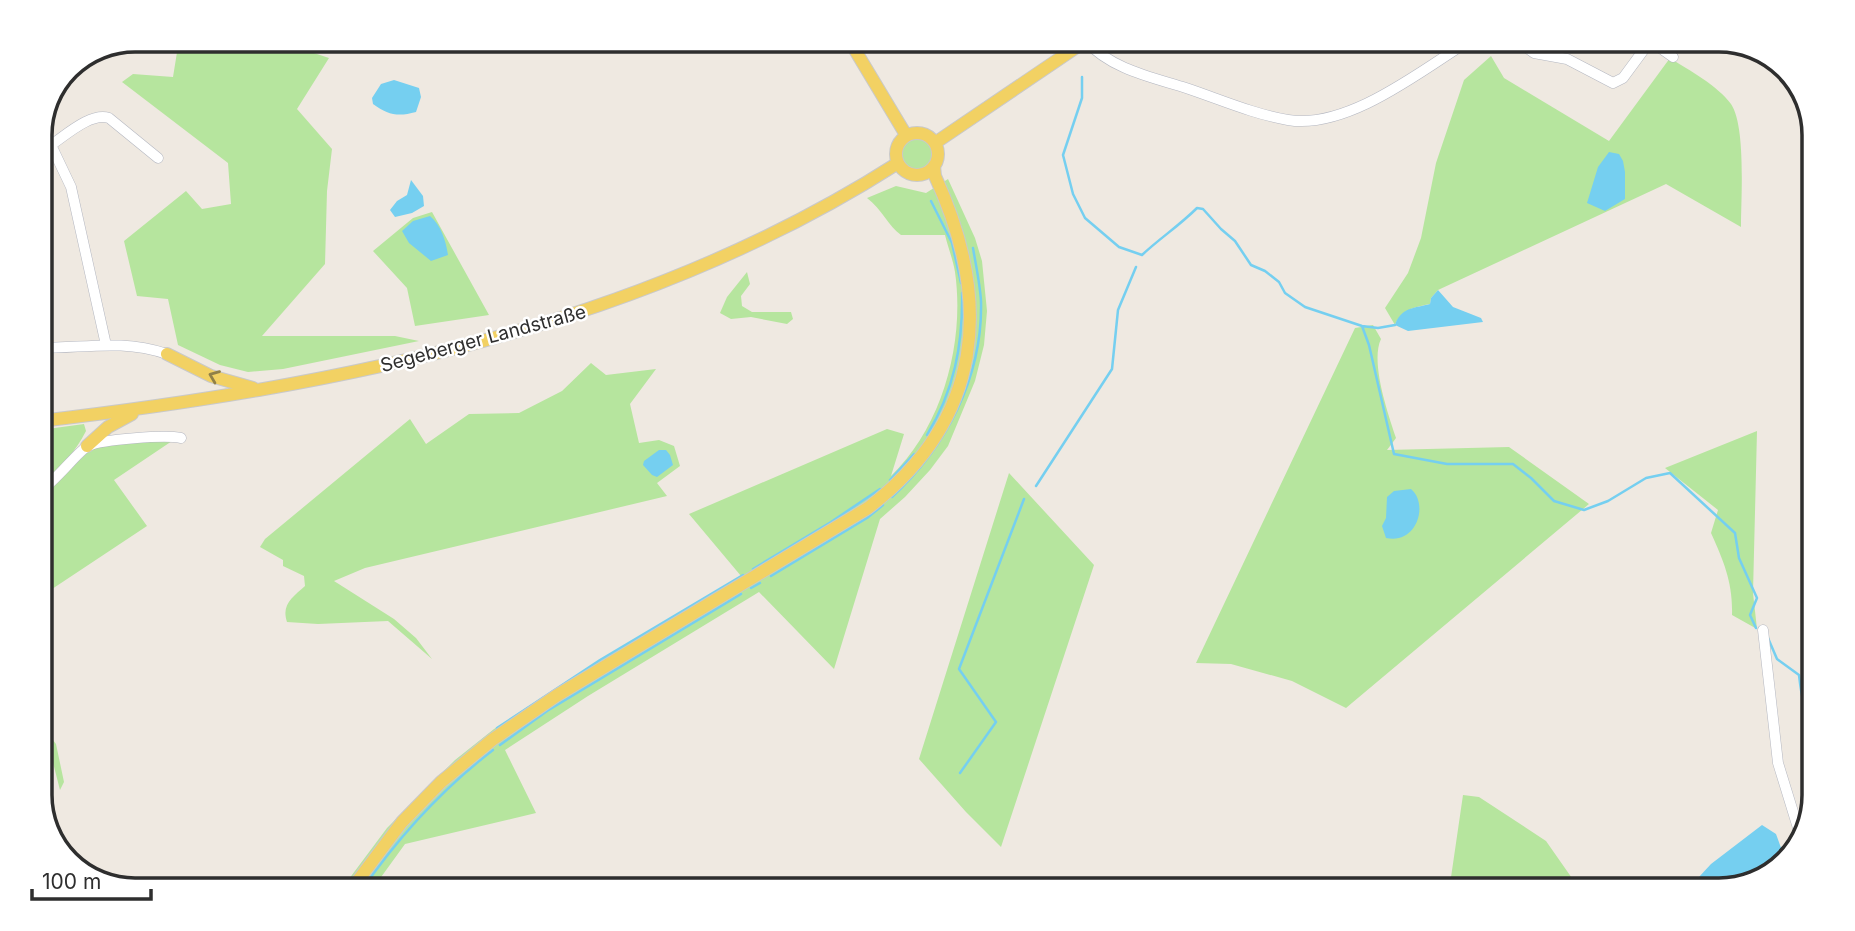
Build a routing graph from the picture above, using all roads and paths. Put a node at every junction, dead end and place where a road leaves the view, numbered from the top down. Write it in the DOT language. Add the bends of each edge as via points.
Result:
graph roads {
  1 [pos="856,52"];
  2 [pos="1068,52"];
  3 [pos="1098,52"];
  4 [pos="1450,52"];
  5 [pos="1533,52"];
  6 [pos="1641,52"];
  7 [pos="1666,52"];
  8 [pos="1673,57"];
  9 [pos="906,135"];
  10 [pos="935,143"];
  11 [pos="53,144"];
  12 [pos="53,149"];
  13 [pos="158,158"];
  14 [pos="898,163"];
  15 [pos="934,166"];
  16 [pos="918,175"];
  17 [pos="947,209"];
  18 [pos="106,345"];
  19 [pos="53,347"];
  20 [pos="167,354"];
  21 [pos="263,390"];
  22 [pos="142,409"];
  23 [pos="53,419"];
  24 [pos="181,438"];
  25 [pos="87,446"];
  26 [pos="53,480"];
  27 [pos="1763,629"];
  28 [pos="1797,825"];
  29 [pos="360,878"];
  1 -- 9 [label="main road"];
  2 -- 10 [label="main road"];
  3 -- 4 [label="street" via="1153,78 1289,121 1323,120 1352,112"];
  5 -- 6 [label="street" via="1567,59 1613,83 1623,78"];
  7 -- 8 [label="street"];
  9 -- 10 [label="main road" via="921,133"];
  9 -- 14 [label="main road" via="897,146"];
  10 -- 15 [label="main road" via="938,155"];
  11 -- 13 [label="street" via="104,116"];
  12 -- 18 [label="street" via="71,187"];
  14 -- 16 [label="main road" via="906,172"];
  14 -- 21 [label="main road, Segeberger Landstraße" via="783,227 626,296 436,354"];
  15 -- 16 [label="main road"];
  15 -- 17 [label="main road"];
  16 -- 17 [label="main road"];
  17 -- 29 [label="main road" via="969,277 970,335 957,393 917,462 868,508 556,696 492,740 402,822"];
  18 -- 19 [label="street"];
  18 -- 20 [label="street" via="139,346"];
  21 -- 20 [label="main road, one-way" via="211,376"];
  21 -- 22 [label="main road, Segeberger Landstraße"];
  22 -- 23 [label="main road, Segeberger Landstraße"];
  22 -- 25 [label="main road" via="107,427"];
  24 -- 25 [label="street" via="145,437"];
  25 -- 26 [label="street"];
  27 -- 28 [label="street" via="1778,763"];
}
